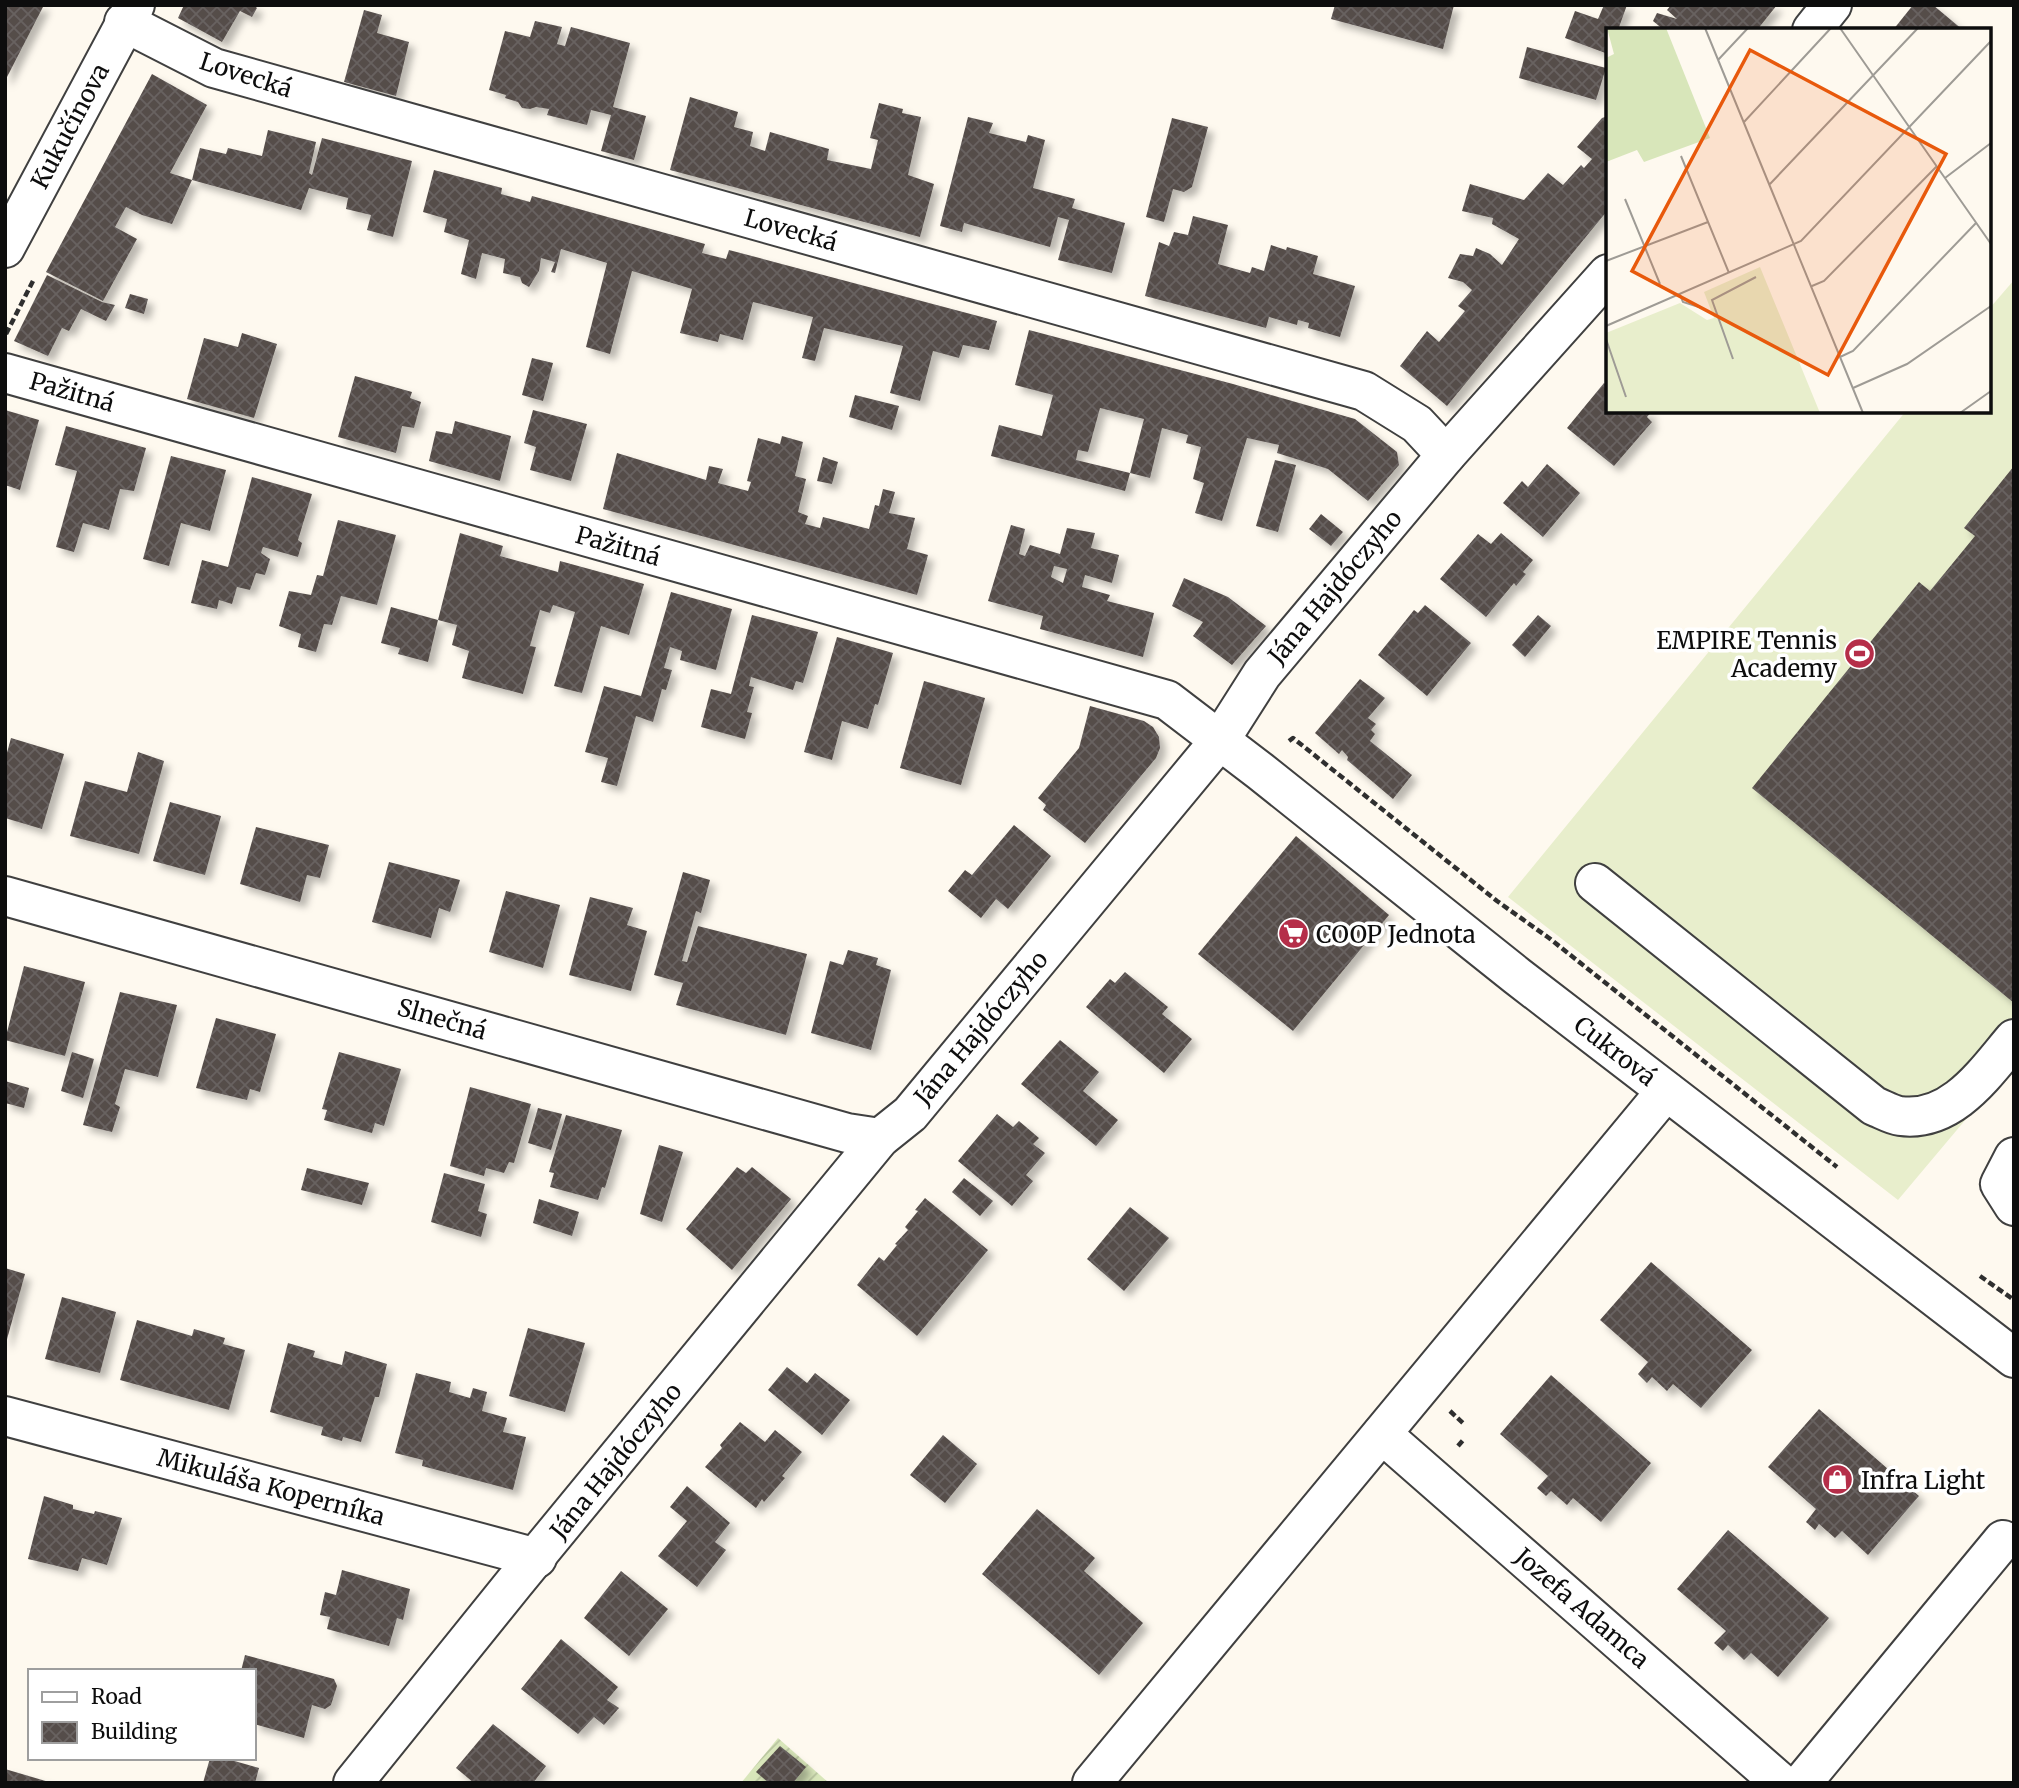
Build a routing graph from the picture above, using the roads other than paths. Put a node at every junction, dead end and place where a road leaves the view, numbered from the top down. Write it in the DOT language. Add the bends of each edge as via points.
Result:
graph roads {
  1 [pos="1832,5"];
  2 [pos="130,14"];
  3 [pos="1814,28"];
  4 [pos="5,248"];
  5 [pos="1606,276"];
  6 [pos="5,373"];
  7 [pos="1446,455"];
  8 [pos="1220,740"];
  9 [pos="1595,883"];
  10 [pos="5,896"];
  11 [pos="2014,1039"];
  12 [pos="1666,1091"];
  13 [pos="880,1138"];
  14 [pos="2014,1157"];
  15 [pos="2014,1206"];
  16 [pos="2012,1355"];
  17 [pos="5,1416"];
  18 [pos="1382,1434"];
  19 [pos="2003,1540"];
  20 [pos="537,1558"];
  21 [pos="354,1783"];
  22 [pos="1092,1783"];
  23 [pos="1781,1783"];
  24 [pos="1802,1783"];
  1 -- 3 [label="street"];
  2 -- 4 [label="street, Kukučínova"];
  2 -- 7 [label="street, Lovecká" via="214,68 1364,391 1417,424"];
  5 -- 7 [label="street, Jána Hajdóczyho"];
  6 -- 8 [label="street, Pažitná" via="1167,700"];
  7 -- 8 [label="street, Jána Hajdóczyho" via="1262,674"];
  8 -- 12 [label="street, Cukrová"];
  8 -- 13 [label="street, Jána Hajdóczyho" via="910,1114"];
  9 -- 11 [label="street" via="1874,1106 1899,1116 1924,1115 1952,1104 1975,1087"];
  10 -- 13 [label="street, Slnečná" via="847,1133"];
  12 -- 16 [label="street, Cukrová"];
  12 -- 18 [label="street"];
  13 -- 20 [label="street, Jána Hajdóczyho"];
  14 -- 15 [label="street" via="2000,1184"];
  17 -- 20 [label="street, Mikuláša Koperníka"];
  18 -- 22 [label="street"];
  18 -- 23 [label="street, Jozefa Adamca"];
  19 -- 24 [label="street"];
  20 -- 21 [label="street, Jána Hajdóczyho"];
}
